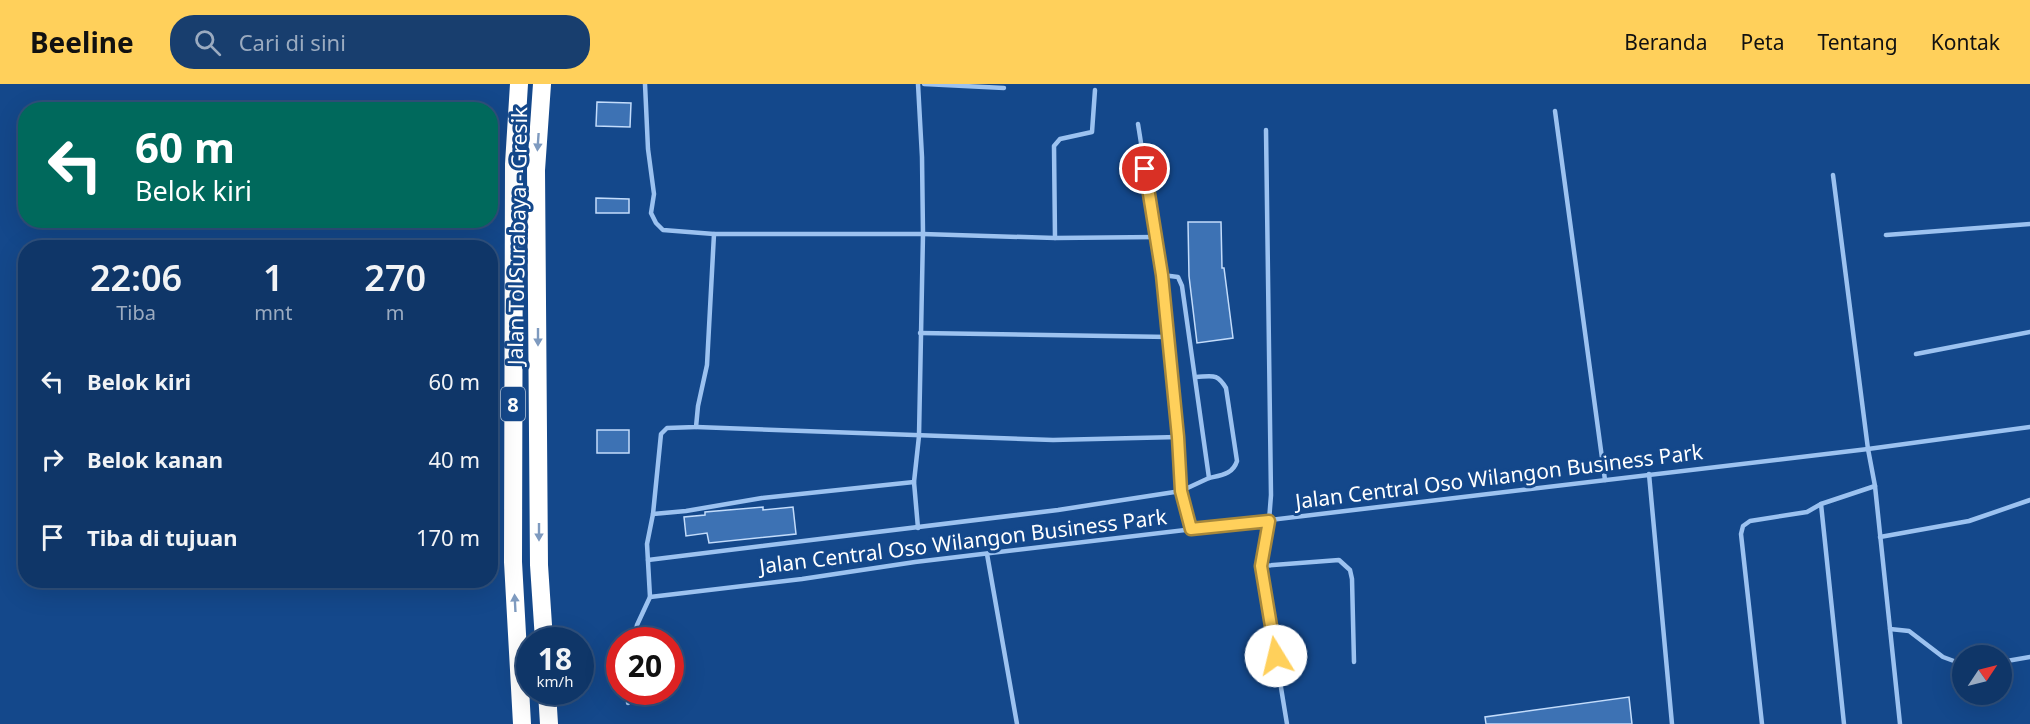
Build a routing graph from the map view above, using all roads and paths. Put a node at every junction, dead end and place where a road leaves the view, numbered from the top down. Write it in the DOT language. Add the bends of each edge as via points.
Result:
graph roads {
  1 [pos="519,84"];
  2 [pos="542,84"];
  3 [pos="645,84"];
  4 [pos="918,84"];
  5 [pos="924,84"];
  6 [pos="1004,88"];
  7 [pos="1095,90"];
  8 [pos="1555,111"];
  9 [pos="1138,124"];
  10 [pos="1266,130"];
  11 [pos="1833,175"];
  12 [pos="2030,224"];
  13 [pos="714,234"];
  14 [pos="923,234"];
  15 [pos="1886,235"];
  16 [pos="1157,237"];
  17 [pos="1054,238"];
  18 [pos="1162,275"];
  19 [pos="2030,332"];
  20 [pos="920,333"];
  21 [pos="1169,337"];
  22 [pos="1916,354"];
  23 [pos="1196,377"];
  24 [pos="696,427"];
  25 [pos="2030,427"];
  26 [pos="919,436"];
  27 [pos="1178,437"];
  28 [pos="1868,449"];
  29 [pos="1649,474"];
  30 [pos="1209,478"];
  31 [pos="1605,480"];
  32 [pos="914,482"];
  33 [pos="1875,486"];
  34 [pos="1181,491"];
  35 [pos="2030,500"];
  36 [pos="1821,504"];
  37 [pos="653,513"];
  38 [pos="1269,521"];
  39 [pos="918,528"];
  40 [pos="1191,529"];
  41 [pos="1880,537"];
  42 [pos="987,554"];
  43 [pos="648,560"];
  44 [pos="1261,566"];
  45 [pos="650,597"];
  46 [pos="543,627"];
  47 [pos="637,627"];
  48 [pos="1890,629"];
  49 [pos="2030,657"];
  50 [pos="1952,660"];
  51 [pos="2012,660"];
  52 [pos="1354,662"];
  53 [pos="548,705"];
  54 [pos="522,724"];
  55 [pos="549,724"];
  56 [pos="1017,724"];
  57 [pos="1287,724"];
  58 [pos="1672,724"];
  59 [pos="1762,724"];
  60 [pos="1844,724"];
  61 [pos="1900,724"];
  54 -- 1 [label="highway, Jalan Tol Surabaya - Gresik / 8, one-way" via="513,562 514,164"];
  2 -- 46 [label="highway, Jalan Tol Surabaya - Gresik / 8, one-way" via="536,182 539,566"];
  3 -- 13 [label="lane" via="654,194 651,213 663,230"];
  4 -- 14 [label="lane"];
  5 -- 6 [label="lane"];
  7 -- 17 [label="lane" via="1092,132 1060,139 1054,146"];
  8 -- 31 [label="lane"];
  9 -- 16 [label="lane"];
  10 -- 38 [label="lane"];
  11 -- 28 [label="lane"];
  12 -- 15 [label="lane"];
  13 -- 14 [label="lane"];
  13 -- 24 [label="lane" via="707,365"];
  14 -- 17 [label="lane"];
  14 -- 20 [label="lane"];
  16 -- 17 [label="lane"];
  16 -- 18 [label="lane"];
  18 -- 21 [label="lane"];
  18 -- 23 [label="lane" via="1178,277 1182,286"];
  19 -- 22 [label="lane"];
  20 -- 21 [label="lane"];
  20 -- 26 [label="lane"];
  21 -- 27 [label="lane"];
  23 -- 30 [label="lane"];
  23 -- 30 [label="lane" via="1216,376 1226,388 1237,461 1227,474"];
  24 -- 26 [label="lane"];
  24 -- 37 [label="lane" via="668,428 661,434"];
  25 -- 28 [label="lane, Jalan Central Oso Wilangon Business Park"];
  26 -- 27 [label="lane" via="1053,440"];
  26 -- 32 [label="lane"];
  27 -- 34 [label="lane"];
  28 -- 29 [label="lane, Jalan Central Oso Wilangon Business Park"];
  28 -- 33 [label="lane"];
  29 -- 31 [label="lane, Jalan Central Oso Wilangon Business Park"];
  29 -- 58 [label="lane"];
  30 -- 34 [label="lane"];
  31 -- 38 [label="lane, Jalan Central Oso Wilangon Business Park"];
  32 -- 37 [label="lane"];
  32 -- 39 [label="lane"];
  33 -- 36 [label="lane"];
  33 -- 41 [label="lane"];
  34 -- 39 [label="lane"];
  34 -- 40 [label="lane"];
  35 -- 41 [label="lane" via="1969,521"];
  36 -- 59 [label="lane" via="1807,512 1750,520 1743,526"];
  36 -- 60 [label="lane"];
  37 -- 43 [label="lane"];
  38 -- 40 [label="lane, Jalan Central Oso Wilangon Business Park"];
  38 -- 44 [label="lane"];
  39 -- 43 [label="lane"];
  40 -- 42 [label="lane, Jalan Central Oso Wilangon Business Park"];
  41 -- 48 [label="lane"];
  42 -- 45 [label="lane, Jalan Central Oso Wilangon Business Park"];
  42 -- 56 [label="lane"];
  43 -- 45 [label="lane"];
  44 -- 52 [label="lane" via="1339,560 1350,570"];
  44 -- 57 [label="lane"];
  45 -- 47 [label="lane"];
  48 -- 50 [label="lane" via="1909,631"];
  48 -- 61 [label="lane"];
  49 -- 51 [label="lane"];
  53 -- 55 [label="highway"];
}
